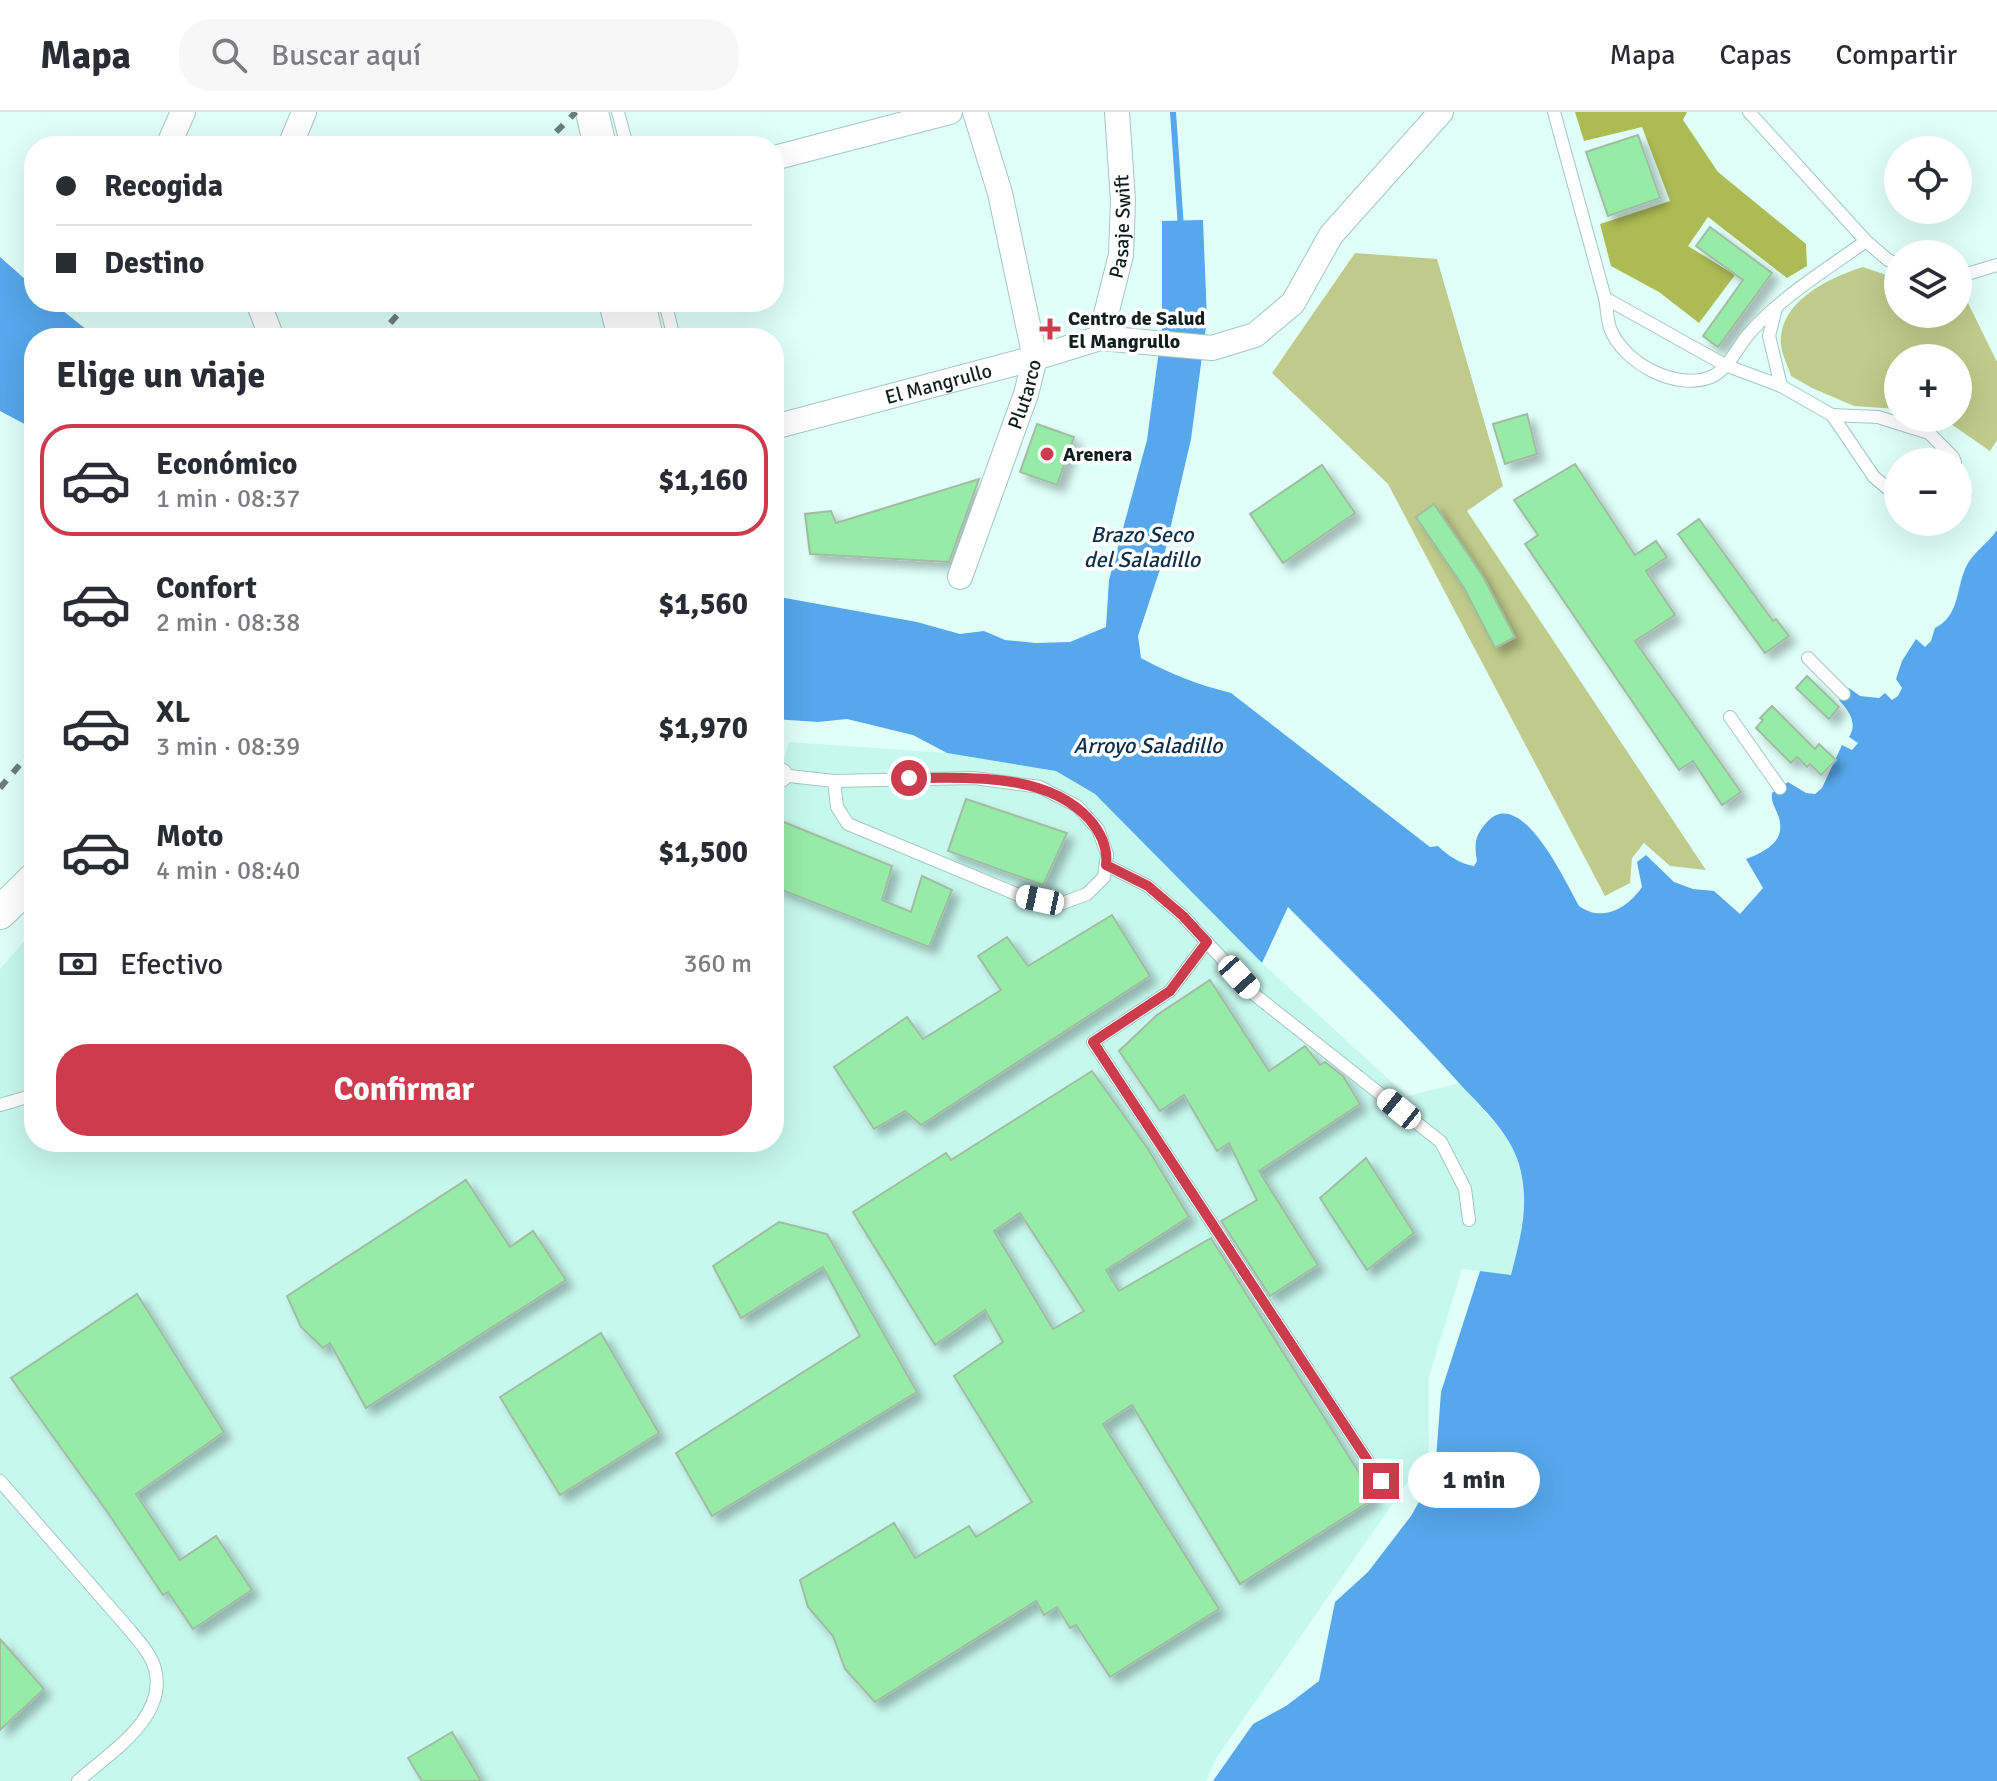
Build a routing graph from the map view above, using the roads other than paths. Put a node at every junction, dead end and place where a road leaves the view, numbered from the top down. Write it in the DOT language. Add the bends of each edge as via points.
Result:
graph roads {
  1 [pos="183,112"];
  2 [pos="304,112"];
  3 [pos="592,112"];
  4 [pos="618,112"];
  5 [pos="950,112"];
  6 [pos="975,112"];
  7 [pos="1117,112"];
  8 [pos="1441,112"];
  9 [pos="1554,112"];
  10 [pos="1749,112"];
  11 [pos="172,136"];
  12 [pos="294,136"];
  13 [pos="598,136"];
  14 [pos="624,136"];
  15 [pos="784,155"];
  16 [pos="1866,241"];
  17 [pos="1884,257"];
  18 [pos="1997,265"];
  19 [pos="1972,272"];
  20 [pos="1605,298"];
  21 [pos="1777,307"];
  22 [pos="1100,338"];
  23 [pos="1035,358"];
  24 [pos="1725,365"];
  25 [pos="1781,386"];
  26 [pos="1832,415"];
  27 [pos="784,424"];
  28 [pos="1942,448"];
  29 [pos="1884,485"];
  30 [pos="960,577"];
  31 [pos="1808,658"];
  32 [pos="1844,694"];
  33 [pos="1730,717"];
  34 [pos="784,776"];
  35 [pos="834,781"];
  36 [pos="1780,788"];
  37 [pos="1106,865"];
  38 [pos="24,889"];
  39 [pos="0,913"];
  40 [pos="1207,942"];
  41 [pos="24,1098"];
  42 [pos="0,1105"];
  43 [pos="1469,1220"];
  44 [pos="0,1481"];
  45 [pos="1381,1481"];
  46 [pos="78,1781"];
  1 -- 11 [label="street"];
  2 -- 12 [label="street"];
  3 -- 13 [label="street"];
  4 -- 14 [label="lane"];
  5 -- 15 [label="street"];
  6 -- 23 [label="street, Plutarco" via="1000,193"];
  7 -- 22 [label="street, Pasaje Swift" via="1121,255"];
  8 -- 22 [label="street" via="1331,235 1293,303 1255,335 1212,348"];
  9 -- 20 [label="lane"];
  10 -- 16 [label="lane"];
  16 -- 17 [label="lane"];
  16 -- 21 [label="lane"];
  18 -- 19 [label="lane"];
  20 -- 24 [label="lane"];
  20 -- 24 [label="lane" via="1610,328 1626,353 1659,374 1691,382 1714,376"];
  21 -- 24 [label="lane"];
  21 -- 25 [label="lane" via="1769,336"];
  22 -- 23 [label="street, El Mangrullo"];
  23 -- 27 [label="street, El Mangrullo"];
  23 -- 30 [label="street, Plutarco"];
  24 -- 25 [label="lane"];
  25 -- 26 [label="lane"];
  26 -- 28 [label="lane" via="1878,417 1929,433"];
  26 -- 29 [label="lane"];
  31 -- 32 [label="lane"];
  33 -- 36 [label="lane"];
  34 -- 35 [label="lane"];
  35 -- 37 [label="lane" via="974,778 1040,787 1077,806 1098,829"];
  35 -- 37 [label="lane" via="837,807 848,824 1021,896 1060,904 1074,899 1104,877"];
  37 -- 40 [label="lane" via="1148,886"];
  38 -- 39 [label="street"];
  40 -- 43 [label="lane" via="1255,995 1441,1142 1465,1189"];
  40 -- 45 [label="lane" via="1170,991 1093,1042"];
  41 -- 42 [label="lane"];
  44 -- 46 [label="lane" via="144,1647 155,1669 157,1692 146,1720"];
}
